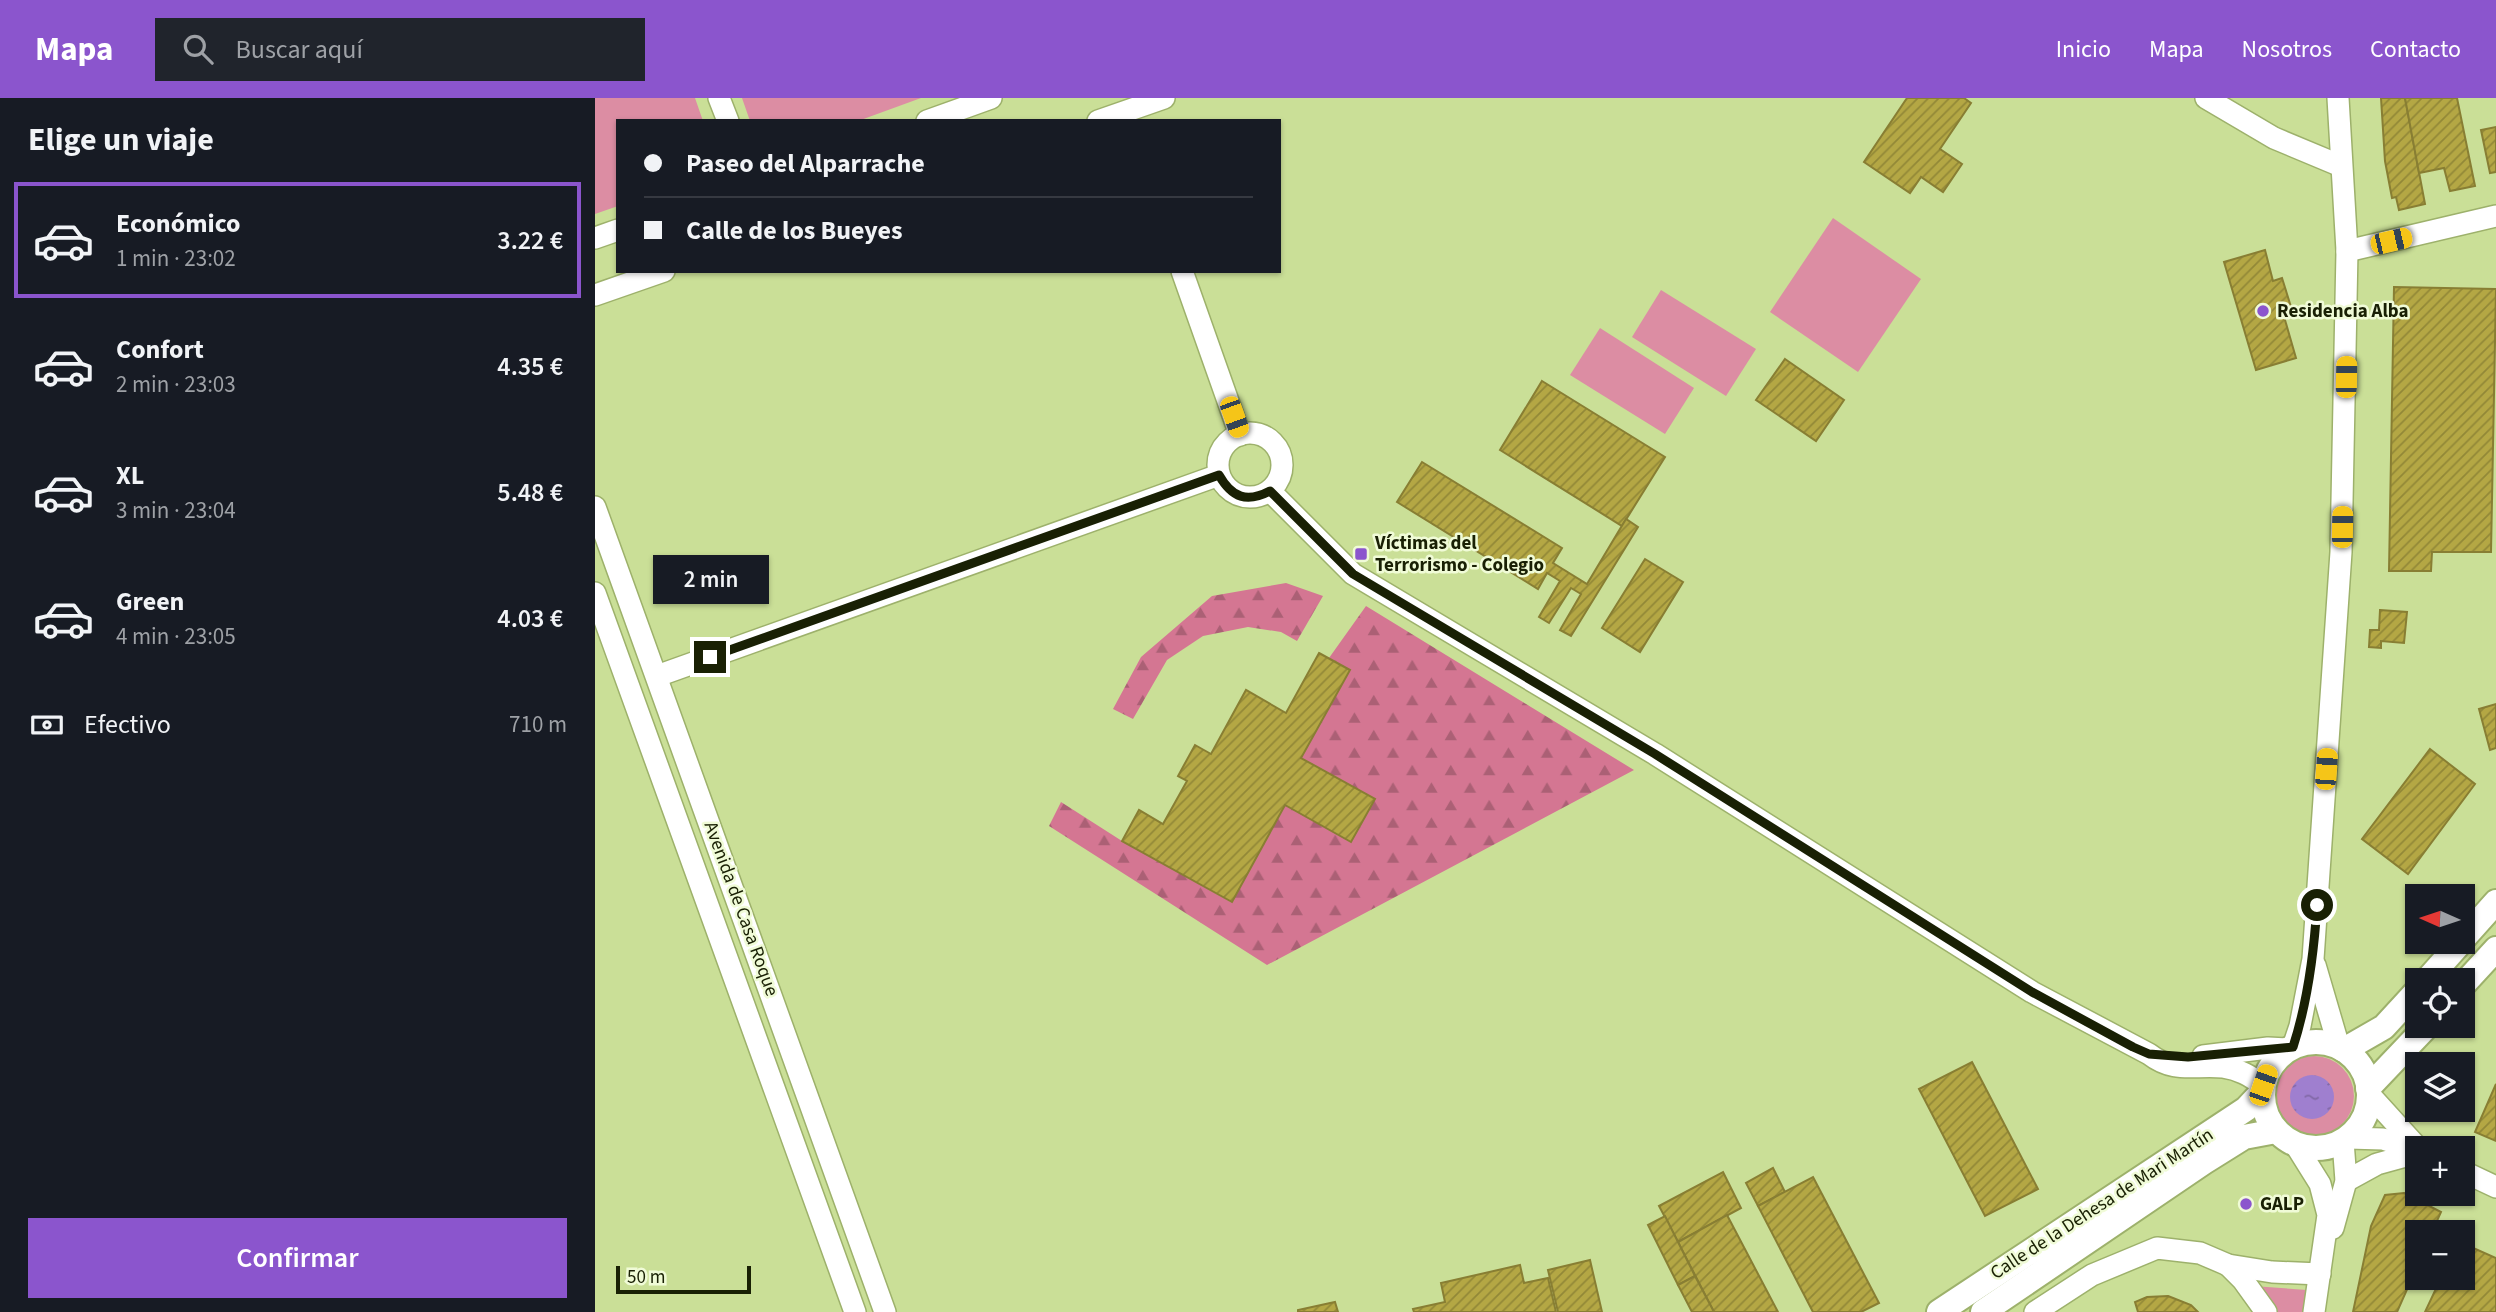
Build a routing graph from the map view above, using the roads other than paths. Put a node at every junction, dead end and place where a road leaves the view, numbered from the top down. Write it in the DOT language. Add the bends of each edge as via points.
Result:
graph roads {
  1 [pos="719,98"];
  2 [pos="991,98"];
  3 [pos="1164,98"];
  4 [pos="2206,98"];
  5 [pos="2338,98"];
  6 [pos="1124,110"];
  7 [pos="726,119"];
  8 [pos="933,119"];
  9 [pos="1103,119"];
  10 [pos="2341,166"];
  11 [pos="2496,216"];
  12 [pos="616,231"];
  13 [pos="595,238"];
  14 [pos="2347,251"];
  15 [pos="658,273"];
  16 [pos="1183,273"];
  17 [pos="595,295"];
  18 [pos="1240,435"];
  19 [pos="1219,475"];
  20 [pos="1270,491"];
  21 [pos="595,507"];
  22 [pos="595,593"];
  23 [pos="657,676"];
  24 [pos="2496,902"];
  25 [pos="2475,926"];
  26 [pos="2496,949"];
  27 [pos="2450,954"];
  28 [pos="2313,959"];
  29 [pos="2438,968"];
  30 [pos="2475,972"];
  31 [pos="2405,1004"];
  32 [pos="2416,1038"];
  33 [pos="2291,1048"];
  34 [pos="2341,1049"];
  35 [pos="2149,1054"];
  36 [pos="2263,1088"];
  37 [pos="2369,1091"];
  38 [pos="2406,1136"];
  39 [pos="2285,1138"];
  40 [pos="2346,1140"];
  41 [pos="2405,1146"];
  42 [pos="2405,1154"];
  43 [pos="2475,1177"];
  44 [pos="2346,1181"];
  45 [pos="2496,1187"];
  46 [pos="2228,1265"];
  47 [pos="2320,1274"];
  48 [pos="855,1312"];
  49 [pos="885,1312"];
  50 [pos="1939,1312"];
  51 [pos="1983,1312"];
  52 [pos="2035,1312"];
  53 [pos="2266,1312"];
  54 [pos="2314,1312"];
  1 -- 7 [label="street"];
  2 -- 8 [label="street"];
  3 -- 6 [label="street"];
  4 -- 10 [label="street" via="2274,138"];
  5 -- 10 [label="street"];
  6 -- 9 [label="street"];
  10 -- 14 [label="street"];
  11 -- 14 [label="street"];
  12 -- 13 [label="street"];
  14 -- 28 [label="street" via="2341,552"];
  15 -- 17 [label="street"];
  16 -- 18 [label="street"];
  18 -- 19 [label="street" via="1221,451"];
  18 -- 20 [label="street" via="1265,437 1281,456 1282,469"];
  19 -- 20 [label="street" via="1225,486 1247,498"];
  19 -- 23 [label="street"];
  20 -- 35 [label="street" via="1353,574 1655,754 2032,992"];
  21 -- 23 [label="street, Avenida de Casa Roque"];
  22 -- 48 [label="street, Avenida de Casa Roque"];
  23 -- 49 [label="street, Avenida de Casa Roque"];
  24 -- 25 [label="street"];
  26 -- 30 [label="street"];
  27 -- 29 [label="street"];
  28 -- 33 [label="street"];
  28 -- 34 [label="street"];
  31 -- 34 [label="street" via="2384,1027"];
  32 -- 37 [label="street"];
  33 -- 34 [label="street" via="2324,1042"];
  33 -- 35 [label="street" via="2188,1057"];
  33 -- 36 [label="street" via="2268,1070"];
  34 -- 37 [label="street" via="2356,1060"];
  35 -- 36 [label="street" via="2174,1067 2245,1072"];
  36 -- 39 [label="street" via="2266,1113"];
  36 -- 50 [label="street, Calle de la Dehesa de Mari Martín" via="2246,1109"];
  37 -- 38 [label="street"];
  37 -- 40 [label="street" via="2367,1111"];
  39 -- 40 [label="street" via="2319,1148"];
  39 -- 47 [label="street" via="2320,1184 2328,1216"];
  39 -- 51 [label="street, Calle de la Dehesa de Mari Martín" via="2244,1138"];
  40 -- 41 [label="street" via="2383,1139"];
  40 -- 44 [label="street"];
  42 -- 44 [label="street"];
  43 -- 45 [label="street"];
  44 -- 47 [label="street"];
  46 -- 47 [label="street"];
  46 -- 52 [label="street" via="2200,1253 2157,1248 2092,1275"];
  46 -- 53 [label="street"];
  47 -- 54 [label="street"];
}
